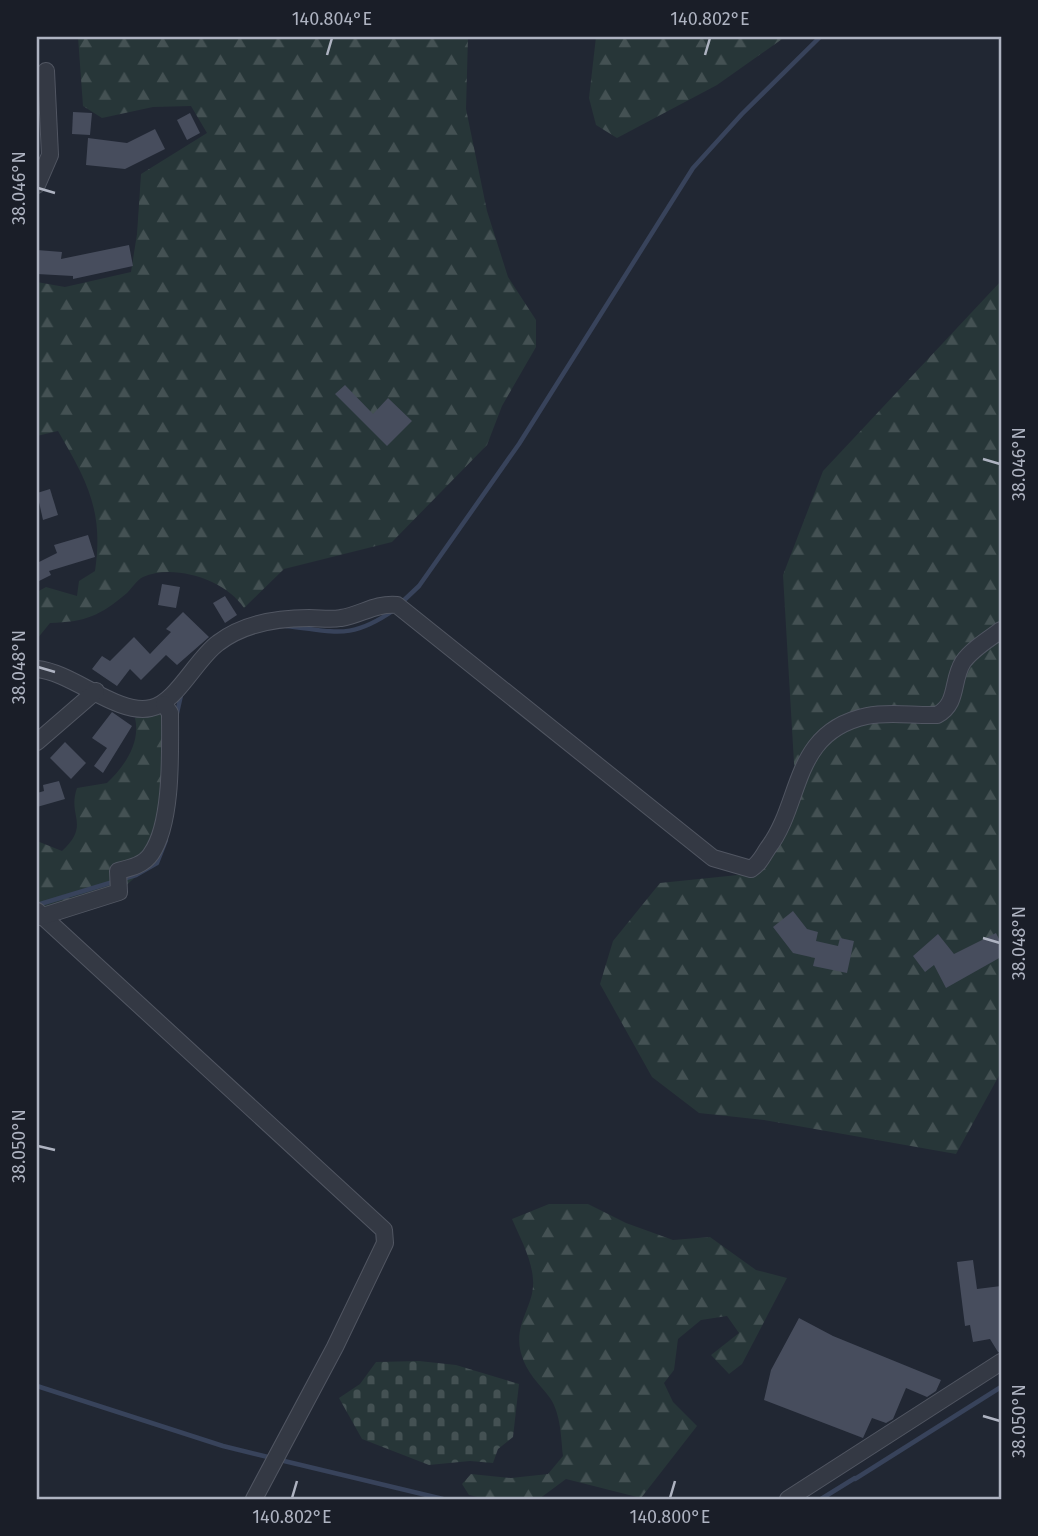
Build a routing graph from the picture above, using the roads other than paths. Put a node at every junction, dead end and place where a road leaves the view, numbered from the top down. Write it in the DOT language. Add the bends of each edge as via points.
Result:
graph roads {
  1 [pos="46,71"];
  2 [pos="37,185"];
  3 [pos="1001,630"];
  4 [pos="37,669"];
  5 [pos="96,691"];
  6 [pos="164,704"];
  7 [pos="37,742"];
  8 [pos="38,914"];
  9 [pos="1001,1362"];
  10 [pos="254,1499"];
  11 [pos="788,1499"];
  1 -- 2 [label="street" via="50,155"];
  3 -- 6 [label="street" via="963,662 951,704 937,715 866,716 843,724 825,738 803,764 777,837 751,869 713,858 397,605 386,604 334,620 277,619 238,631 204,657"];
  4 -- 5 [label="street"];
  5 -- 6 [label="street" via="134,707"];
  5 -- 7 [label="street"];
  6 -- 8 [label="street" via="170,713 167,781 162,832 151,856 118,871 119,892"];
  8 -- 10 [label="street" via="384,1230 385,1242 335,1347"];
  9 -- 11 [label="street"];
}
